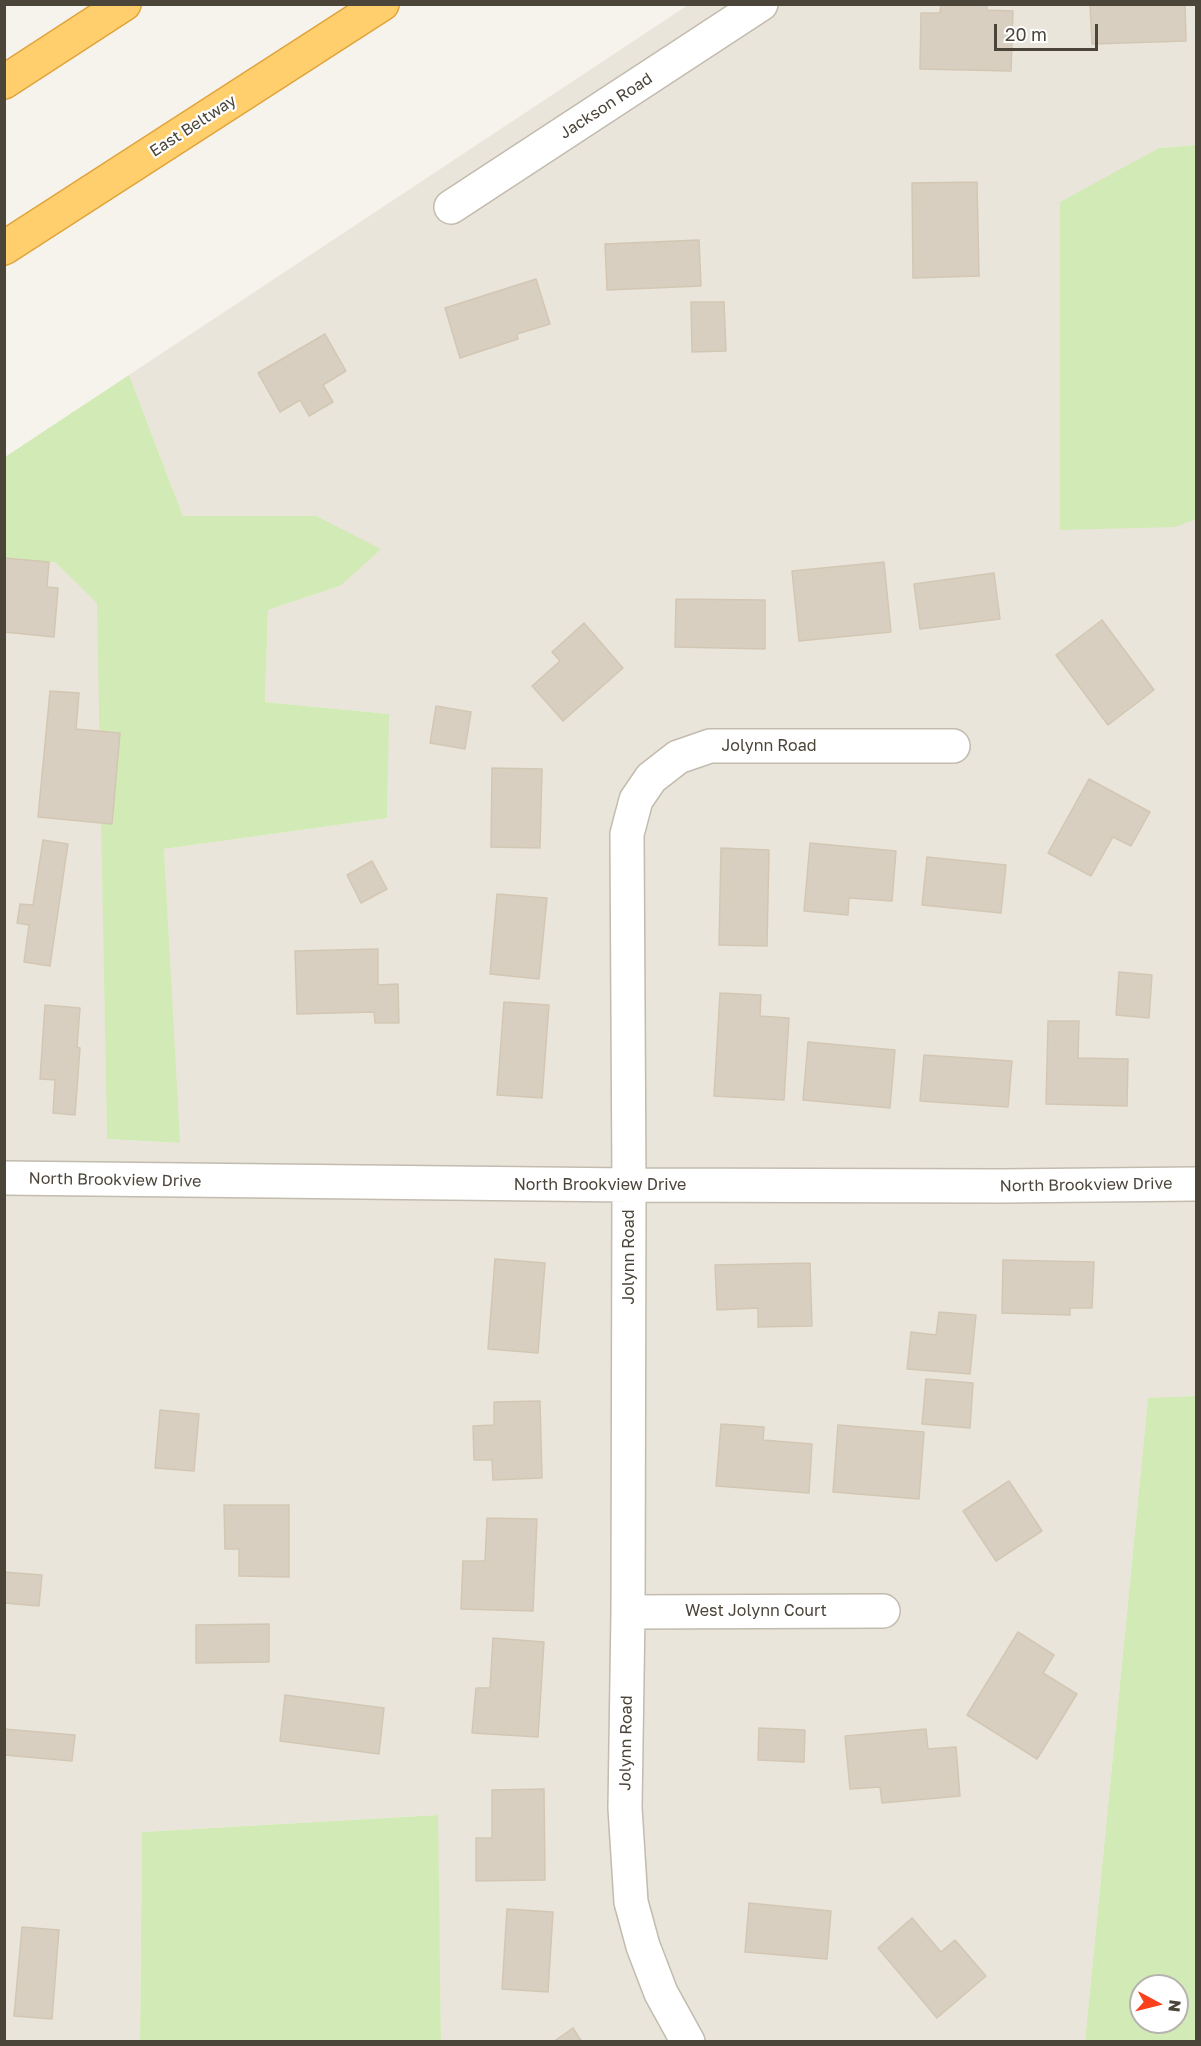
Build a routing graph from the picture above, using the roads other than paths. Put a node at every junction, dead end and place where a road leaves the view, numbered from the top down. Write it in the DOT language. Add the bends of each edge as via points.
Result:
graph roads {
  1 [pos="124,4"];
  2 [pos="382,4"];
  3 [pos="761,4"];
  4 [pos="4,82"];
  5 [pos="451,207"];
  6 [pos="4,248"];
  7 [pos="953,746"];
  8 [pos="4,1178"];
  9 [pos="1197,1184"];
  10 [pos="629,1185"];
  11 [pos="883,1611"];
  12 [pos="628,1612"];
  13 [pos="688,2042"];
  1 -- 4 [label="highway"];
  2 -- 6 [label="highway, East Beltway"];
  3 -- 5 [label="street, Jackson Road"];
  7 -- 10 [label="street, Jolynn Road" via="710,746 678,757 651,778 636,800 627,834"];
  8 -- 10 [label="street, North Brookview Drive"];
  9 -- 10 [label="street, North Brookview Drive"];
  10 -- 12 [label="street, Jolynn Road"];
  11 -- 12 [label="street, West Jolynn Court"];
  12 -- 13 [label="street, Jolynn Road" via="624,1808 631,1902 661,1993"];
}
